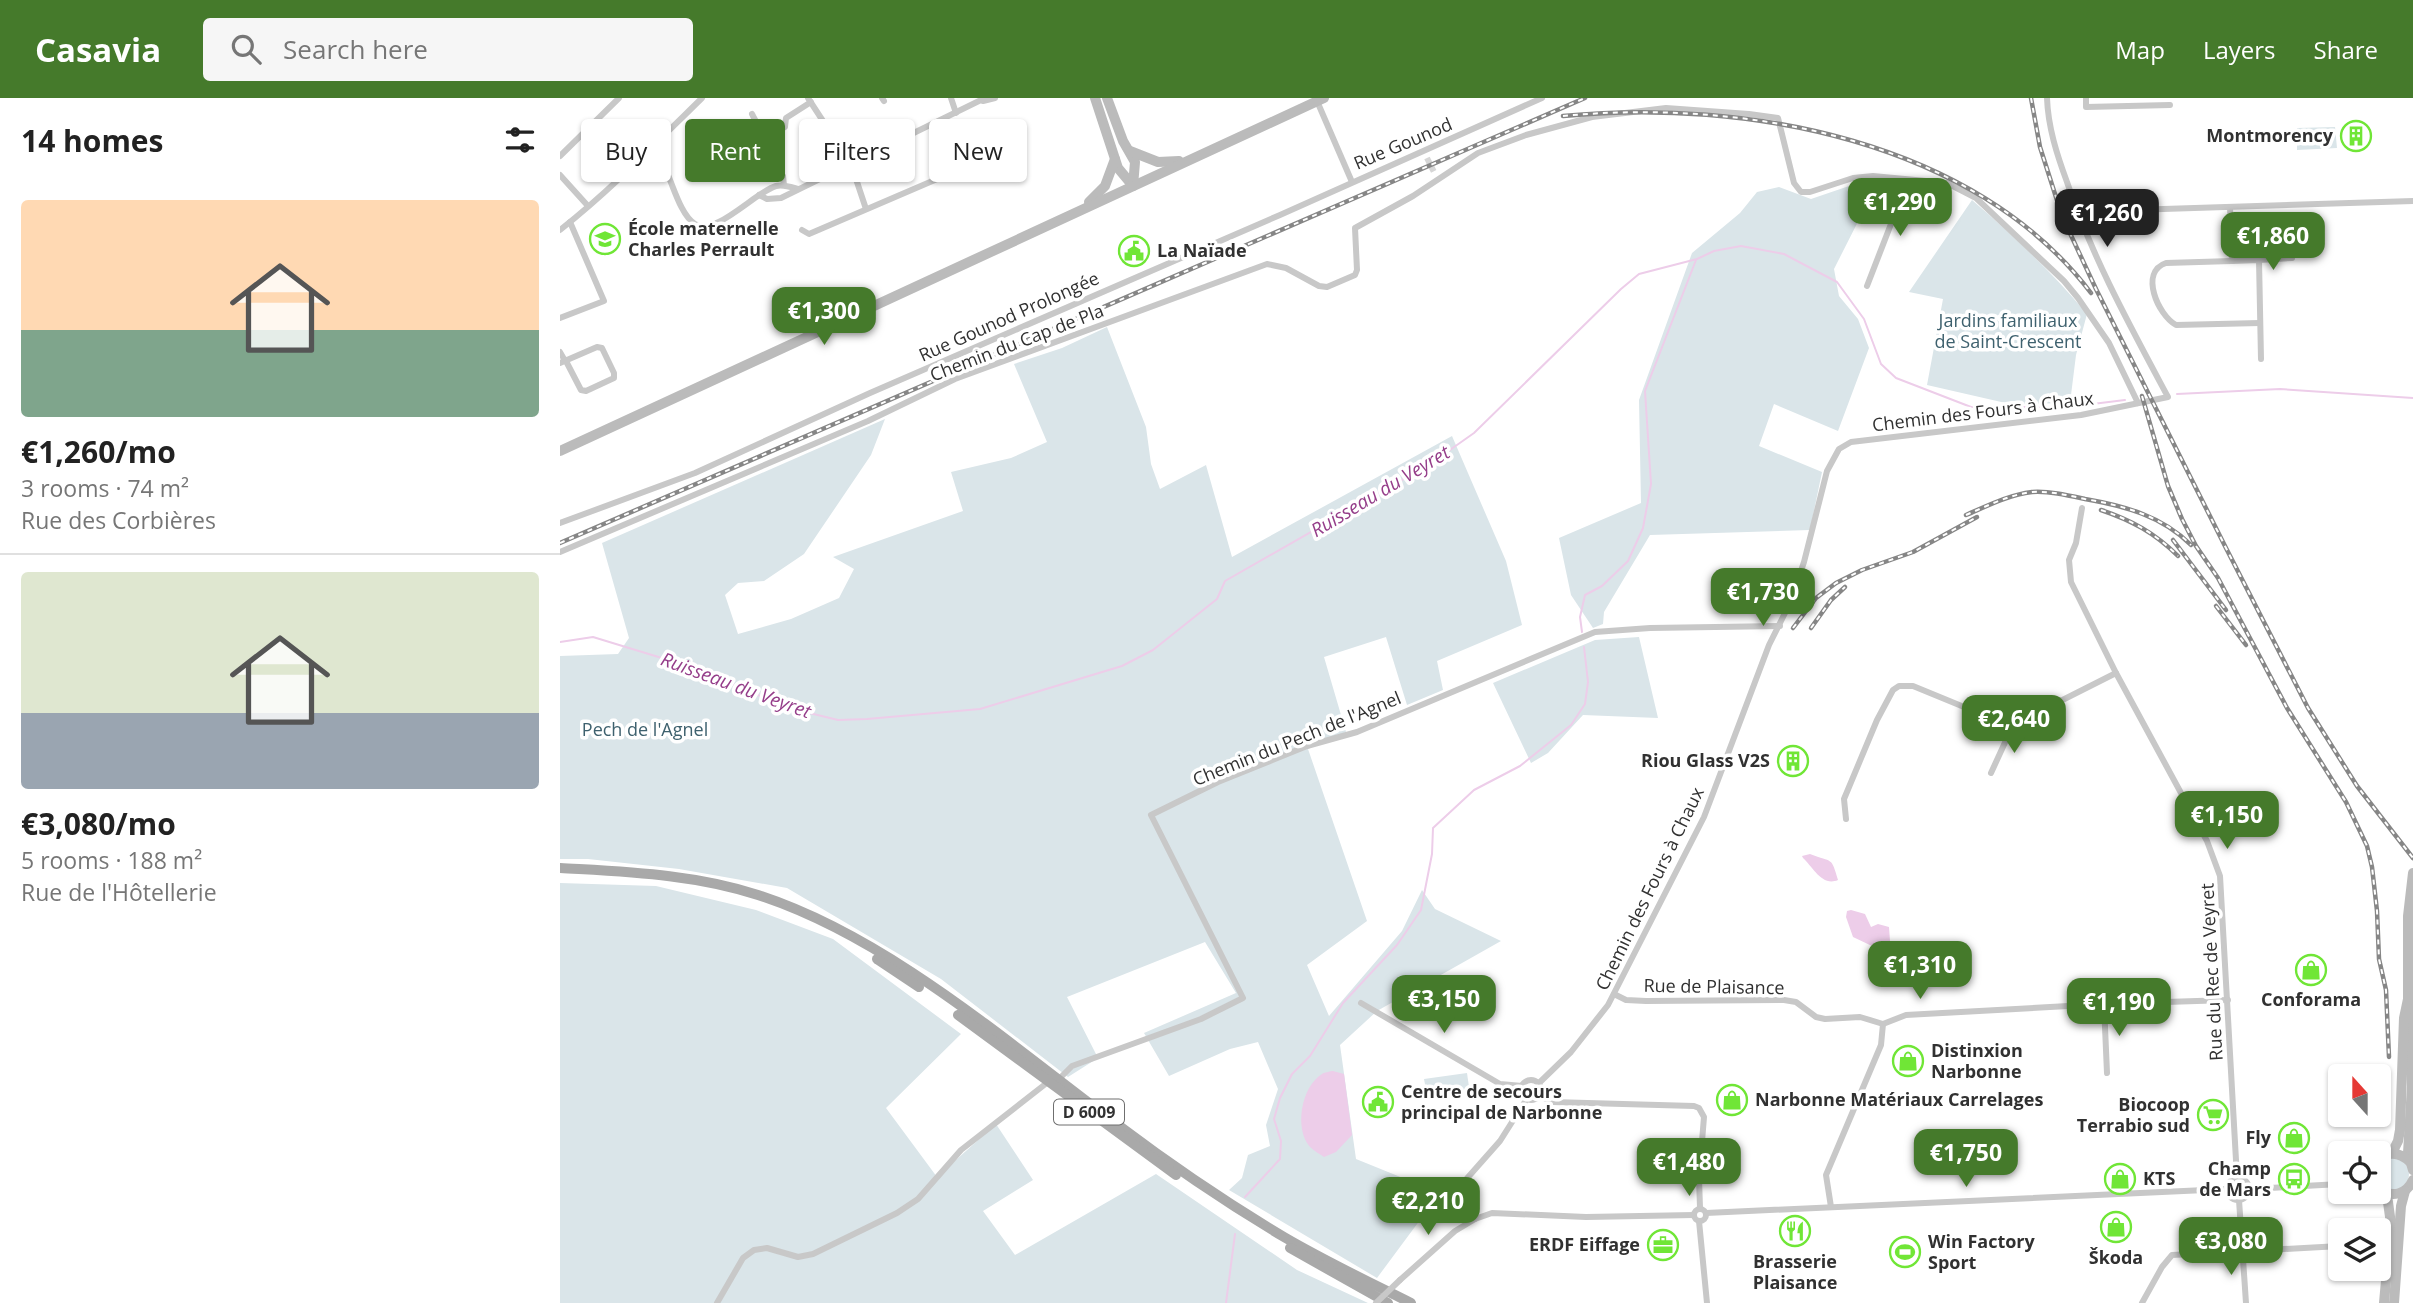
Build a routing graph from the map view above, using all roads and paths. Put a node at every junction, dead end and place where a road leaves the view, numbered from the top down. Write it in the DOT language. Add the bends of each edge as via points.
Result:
graph roads {
  1 [pos="620,98"];
  2 [pos="702,98"];
  3 [pos="951,98"];
  4 [pos="995,98"];
  5 [pos="1096,98"];
  6 [pos="1107,98"];
  7 [pos="1542,98"];
  8 [pos="2047,98"];
  9 [pos="2086,98"];
  10 [pos="809,100"];
  11 [pos="983,100"];
  12 [pos="1320,100"];
  13 [pos="2170,105"];
  14 [pos="956,113"];
  15 [pos="752,114"];
  16 [pos="945,118"];
  17 [pos="755,119"];
  18 [pos="821,119"];
  19 [pos="785,127"];
  20 [pos="671,128"];
  21 [pos="915,133"];
  22 [pos="1130,151"];
  23 [pos="1209,151"];
  24 [pos="560,156"];
  25 [pos="1115,159"];
  26 [pos="1434,172"];
  27 [pos="560,175"];
  28 [pos="1908,180"];
  29 [pos="1438,181"];
  30 [pos="617,182"];
  31 [pos="671,182"];
  32 [pos="784,182"];
  33 [pos="814,182"];
  34 [pos="857,182"];
  35 [pos="1352,182"];
  36 [pos="784,185"];
  37 [pos="1133,186"];
  38 [pos="799,189"];
  39 [pos="759,195"];
  40 [pos="2413,201"];
  41 [pos="588,206"];
  42 [pos="2230,207"];
  43 [pos="866,209"];
  44 [pos="1074,213"];
  45 [pos="2078,216"];
  46 [pos="570,222"];
  47 [pos="560,230"];
  48 [pos="802,230"];
  49 [pos="2292,258"];
  50 [pos="2259,260"];
  51 [pos="2232,261"];
  52 [pos="1867,286"];
  53 [pos="560,318"];
  54 [pos="2260,323"];
  55 [pos="560,352"];
  56 [pos="2261,359"];
  57 [pos="563,362"];
  58 [pos="2138,403"];
  59 [pos="560,451"];
  60 [pos="2082,508"];
  61 [pos="560,523"];
  62 [pos="560,552"];
  63 [pos="1780,626"];
  64 [pos="2116,673"];
  65 [pos="2013,725"];
  66 [pos="1991,773"];
  67 [pos="1846,819"];
  68 [pos="560,868"];
  69 [pos="560,874"];
  70 [pos="2412,878"];
  71 [pos="1614,994"];
  72 [pos="2228,1000"];
  73 [pos="1361,1003"];
  74 [pos="2104,1004"];
  75 [pos="2410,1010"];
  76 [pos="1883,1024"];
  77 [pos="2107,1073"];
  78 [pos="1053,1081"];
  79 [pos="1539,1083"];
  80 [pos="1522,1086"];
  81 [pos="1540,1096"];
  82 [pos="1526,1100"];
  83 [pos="2392,1153"];
  84 [pos="2411,1166"];
  85 [pos="2238,1178"];
  86 [pos="2413,1180"];
  87 [pos="2328,1185"];
  88 [pos="2227,1189"];
  89 [pos="2250,1189"];
  90 [pos="2405,1191"];
  91 [pos="2391,1194"];
  92 [pos="2239,1200"];
  93 [pos="2386,1204"];
  94 [pos="1831,1207"];
  95 [pos="1700,1208"];
  96 [pos="1706,1213"];
  97 [pos="1697,1218"];
  98 [pos="1475,1219"];
  99 [pos="2328,1246"];
  100 [pos="2244,1250"];
  101 [pos="717,1303"];
  102 [pos="1376,1303"];
  103 [pos="1388,1303"];
  104 [pos="1411,1303"];
  105 [pos="1707,1303"];
  106 [pos="2142,1303"];
  107 [pos="2246,1303"];
  108 [pos="2384,1303"];
  109 [pos="2394,1303"];
  1 -- 24 [label="street"];
  2 -- 20 [label="street"];
  3 -- 14 [label="street"];
  4 -- 11 [label="street"];
  5 -- 25 [label="main road"];
  6 -- 22 [label="main road"];
  7 -- 35 [label="street, Rue Gounod" via="1426,155"];
  8 -- 45 [label="street" via="2056,150"];
  9 -- 13 [label="street" via="2087,107"];
  10 -- 18 [label="street"];
  10 -- 19 [label="street" via="786,118"];
  11 -- 14 [label="street"];
  12 -- 23 [label="main road"];
  12 -- 35 [label="street"];
  14 -- 16 [label="street"];
  15 -- 17 [label="street"];
  16 -- 21 [label="street"];
  16 -- 43 [label="street" via="965,167"];
  22 -- 23 [label="main road" via="1168,163"];
  22 -- 37 [label="main road" via="1135,167"];
  23 -- 37 [label="main road"];
  25 -- 37 [label="main road"];
  25 -- 44 [label="main road" via="1105,186"];
  26 -- 29 [label="street"];
  27 -- 41 [label="street"];
  28 -- 29 [label="street" via="1853,177 1801,192 1794,183 1778,118 1666,108 1592,117 1526,135 1464,160"];
  28 -- 52 [label="street"];
  28 -- 58 [label="street" via="1947,183 1976,198 2064,281 2109,343"];
  29 -- 62 [label="street, Chemin du Cap de Pla" via="1355,228 1357,270 1327,288 1267,264 956,379"];
  30 -- 41 [label="street"];
  31 -- 39 [label="street" via="684,211 695,225 703,227 712,226"];
  32 -- 36 [label="street"];
  33 -- 38 [label="street"];
  34 -- 43 [label="street"];
  35 -- 61 [label="street, Rue Gounod Prolongée" via="695,473"];
  36 -- 38 [label="street"];
  36 -- 39 [label="street"];
  37 -- 44 [label="main road"];
  38 -- 39 [label="street" via="781,198"];
  40 -- 42 [label="street"];
  41 -- 46 [label="street"];
  42 -- 45 [label="street" via="2101,211"];
  42 -- 51 [label="street"];
  43 -- 48 [label="street" via="808,234"];
  44 -- 59 [label="main road"];
  45 -- 58 [label="street, Chemin des Fours à Chaux" via="2168,397"];
  46 -- 47 [label="street"];
  46 -- 53 [label="street" via="604,300"];
  49 -- 50 [label="street"];
  50 -- 51 [label="street"];
  50 -- 54 [label="street"];
  51 -- 54 [label="street" via="2159,265 2154,271 2155,297 2176,325"];
  54 -- 56 [label="street"];
  55 -- 57 [label="street"];
  57 -- 57 [label="street" via="581,390 614,378 602,348"];
  58 -- 63 [label="street, Chemin des Fours à Chaux" via="2081,415 1851,442 1839,449 1827,471 1804,562"];
  60 -- 64 [label="street, Rue du Rec de Veyret" via="2068,560 2071,582"];
  63 -- 71 [label="street, Chemin des Fours à Chaux" via="1704,817"];
  63 -- 78 [label="street, Chemin du Pech de l'Agnel" via="1595,632 1357,732 1307,746 1219,782 1151,815 1243,998 1201,1019 1072,1066"];
  64 -- 65 [label="street"];
  64 -- 72 [label="street, Rue du Rec de Veyret" via="2218,865"];
  65 -- 66 [label="street"];
  65 -- 67 [label="street" via="1913,686 1899,686 1877,720 1844,799"];
  68 -- 78 [label="main road, D 6009" via="683,877 791,907 890,959"];
  69 -- 78 [label="main road, D 6009" via="681,882 784,910 877,959"];
  70 -- 75 [label="main road"];
  71 -- 76 [label="street, Rue de Plaisance" via="1646,1001 1784,1000 1796,1002 1815,1017 1860,1017"];
  71 -- 79 [label="street, Chemin des Fours à Chaux" via="1571,1052"];
  72 -- 74 [label="street, Rue de Plaisance"];
  72 -- 85 [label="street, Rue du Rec de Veyret"];
  73 -- 80 [label="street" via="1500,1084"];
  74 -- 76 [label="street, Rue de Plaisance" via="1906,1016"];
  74 -- 77 [label="street"];
  75 -- 83 [label="main road" via="2400,1130"];
  75 -- 84 [label="main road"];
  76 -- 94 [label="street" via="1881,1045 1826,1175"];
  78 -- 101 [label="street, Chemin du Pech de l'Agnel" via="961,1150 918,1199 897,1213 813,1254 798,1257 766,1248 754,1250 743,1258"];
  78 -- 103 [label="main road, D 6009" via="1148,1156 1241,1218"];
  78 -- 104 [label="main road, D 6009" via="1244,1212"];
  79 -- 80 [label="street" via="1528,1080"];
  79 -- 81 [label="street"];
  80 -- 82 [label="street"];
  81 -- 82 [label="street"];
  81 -- 95 [label="street" via="1552,1102 1699,1108 1704,1117"];
  82 -- 98 [label="street" via="1500,1140 1462,1184"];
  83 -- 84 [label="main road" via="2400,1154"];
  85 -- 88 [label="street" via="2229,1182"];
  85 -- 89 [label="street"];
  86 -- 90 [label="main road"];
  87 -- 89 [label="street"];
  88 -- 92 [label="street" via="2231,1199"];
  88 -- 94 [label="street"];
  89 -- 92 [label="street" via="2245,1199"];
  90 -- 91 [label="main road"];
  90 -- 109 [label="main road"];
  92 -- 100 [label="street"];
  93 -- 108 [label="main road" via="2391,1224"];
  94 -- 96 [label="street"];
  95 -- 96 [label="street"];
  95 -- 97 [label="street"];
  96 -- 97 [label="street" via="1706,1218"];
  97 -- 98 [label="street" via="1507,1212"];
  97 -- 105 [label="street"];
  98 -- 102 [label="street, bridge" via="1455,1231"];
  99 -- 100 [label="street"];
  100 -- 106 [label="street" via="2172,1255"];
  100 -- 107 [label="street"];
}
